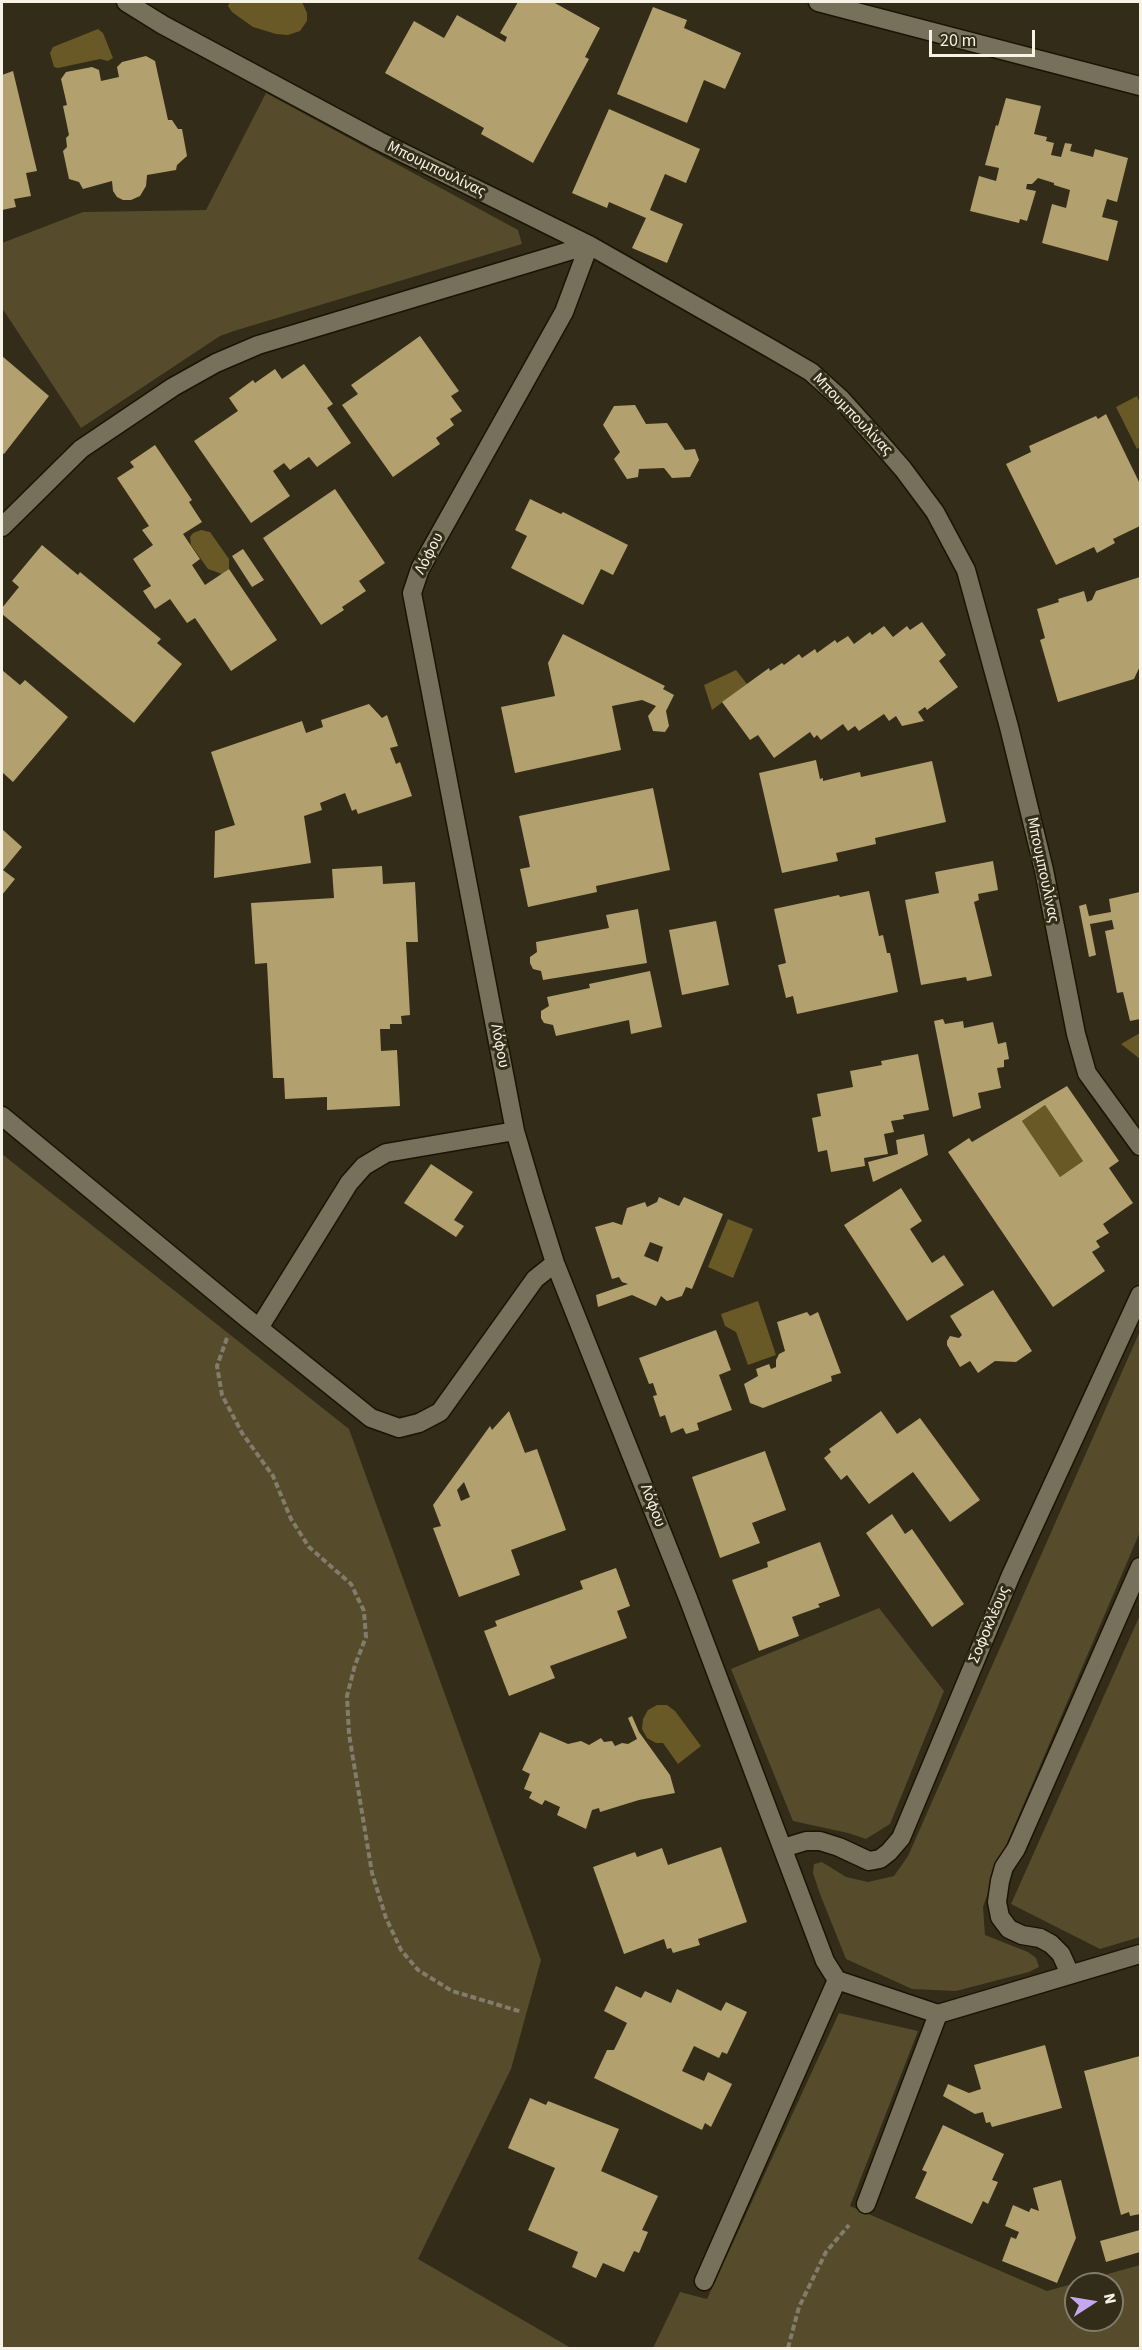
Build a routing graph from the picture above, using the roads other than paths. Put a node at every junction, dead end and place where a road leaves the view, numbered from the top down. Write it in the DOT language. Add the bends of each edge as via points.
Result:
graph roads {
  1 [pos="126,2"];
  2 [pos="818,2"];
  3 [pos="1140,86"];
  4 [pos="589,246"];
  5 [pos="2,527"];
  6 [pos="2,1116"];
  7 [pos="515,1131"];
  8 [pos="1140,1146"];
  9 [pos="555,1263"];
  10 [pos="1140,1296"];
  11 [pos="259,1328"];
  12 [pos="1140,1567"];
  13 [pos="783,1848"];
  14 [pos="1140,1954"];
  15 [pos="1070,1974"];
  16 [pos="837,1980"];
  17 [pos="938,2014"];
  18 [pos="866,2204"];
  19 [pos="704,2281"];
  1 -- 4 [label="street, Μπουμπουλίνας" via="379,141"];
  2 -- 3 [label="street"];
  4 -- 5 [label="street" via="258,345 216,363 172,387 81,449"];
  4 -- 7 [label="street, Λόφου" via="564,312 420,569 412,593"];
  4 -- 8 [label="street, Μπουμπουλίνας" via="811,372 876,438 935,512 966,570 978,610 1044,870 1087,1072"];
  6 -- 11 [label="street"];
  7 -- 9 [label="street, Λόφου"];
  7 -- 11 [label="street" via="386,1153 364,1166 349,1183"];
  9 -- 11 [label="street" via="535,1279 440,1412 399,1428 371,1418"];
  9 -- 13 [label="street, Λόφου"];
  10 -- 13 [label="street, Σοφοκλέους" via="1011,1575 902,1838 880,1859 869,1861 820,1841"];
  12 -- 15 [label="street" via="1000,1881 997,1902 1000,1917 1009,1929 1051,1944 1061,1954"];
  13 -- 16 [label="street, Λόφου" via="825,1961"];
  14 -- 15 [label="street"];
  15 -- 17 [label="street"];
  16 -- 17 [label="street"];
  16 -- 19 [label="street"];
  17 -- 18 [label="street"];
}
